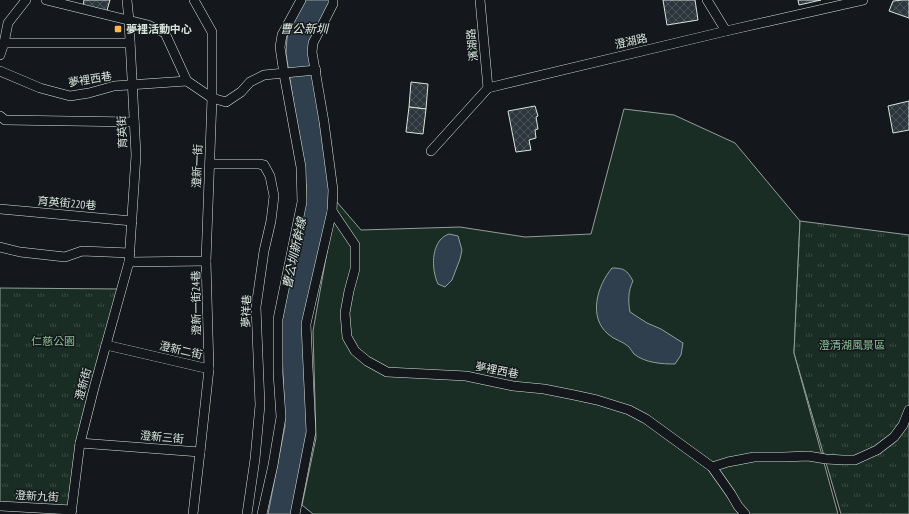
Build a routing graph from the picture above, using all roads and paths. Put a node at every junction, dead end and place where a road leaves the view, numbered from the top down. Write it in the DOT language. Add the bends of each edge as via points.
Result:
graph roads {
  1 [pos="26,0"];
  2 [pos="46,0"];
  3 [pos="127,0"];
  4 [pos="194,0"];
  5 [pos="301,0"];
  6 [pos="334,0"];
  7 [pos="480,0"];
  8 [pos="707,0"];
  9 [pos="863,0"];
  10 [pos="129,21"];
  11 [pos="726,31"];
  12 [pos="4,43"];
  13 [pos="130,43"];
  14 [pos="0,55"];
  15 [pos="316,70"];
  16 [pos="0,72"];
  17 [pos="284,74"];
  18 [pos="187,81"];
  19 [pos="132,85"];
  20 [pos="488,88"];
  21 [pos="212,98"];
  22 [pos="0,116"];
  23 [pos="134,122"];
  24 [pos="431,150"];
  25 [pos="210,164"];
  26 [pos="0,209"];
  27 [pos="332,211"];
  28 [pos="132,221"];
  29 [pos="0,247"];
  30 [pos="130,258"];
  31 [pos="206,260"];
  32 [pos="106,345"];
  33 [pos="209,369"];
  34 [pos="909,410"];
  35 [pos="80,443"];
  36 [pos="200,452"];
  37 [pos="712,467"];
  38 [pos="0,506"];
  39 [pos="72,512"];
  40 [pos="193,514"];
  41 [pos="247,514"];
  42 [pos="262,514"];
  43 [pos="295,514"];
  44 [pos="745,514"];
  1 -- 12 [label="street" via="8,23"];
  2 -- 10 [label="street"];
  3 -- 10 [label="street, 育英街"];
  4 -- 21 [label="street, 澄新一街" via="212,32"];
  5 -- 17 [label="street" via="282,35 280,47"];
  6 -- 15 [label="street" via="313,43"];
  7 -- 20 [label="street, 濱湖路"];
  8 -- 11 [label="street"];
  9 -- 11 [label="street, 澄湖路"];
  10 -- 13 [label="street, 育英街"];
  10 -- 18 [label="street" via="148,25 165,34"];
  11 -- 20 [label="street, 澄湖路"];
  12 -- 13 [label="street"];
  12 -- 14 [label="street"];
  13 -- 19 [label="street, 育英街"];
  15 -- 17 [label="street"];
  15 -- 27 [label="street" via="334,190"];
  16 -- 19 [label="street, 夢裡西巷" via="40,88 70,96 114,86"];
  17 -- 21 [label="street" via="264,75 250,82 226,102"];
  17 -- 42 [label="street" via="301,167 302,202 278,319 281,417"];
  18 -- 19 [label="street, 夢裡西巷"];
  18 -- 21 [label="street"];
  19 -- 23 [label="street, 育英街"];
  20 -- 24 [label="street"];
  21 -- 25 [label="street, 澄新一街"];
  22 -- 23 [label="street" via="4,120"];
  23 -- 28 [label="street, 育英街" via="136,155"];
  25 -- 31 [label="street, 澄新一街"];
  25 -- 41 [label="street, 夢祥巷" via="264,165 270,176 274,196 256,306 260,405"];
  26 -- 28 [label="street, 育英街220巷"];
  27 -- 37 [label="street, 夢裡西巷" via="355,245 355,269 345,313 347,337 355,351 367,361 387,372 466,376 513,386 574,394 603,402 629,410 646,419"];
  27 -- 43 [label="street" via="306,324 311,432"];
  28 -- 30 [label="street, 育英街"];
  29 -- 30 [label="street" via="65,257 82,251"];
  30 -- 31 [label="street"];
  30 -- 32 [label="street, 澄新街"];
  31 -- 33 [label="street, 澄新一街24巷"];
  32 -- 33 [label="street, 澄新二街"];
  32 -- 35 [label="street, 澄新街"];
  33 -- 36 [label="street, 澄新二街"];
  34 -- 37 [label="street" via="894,437 877,450 855,460 808,456 754,457"];
  35 -- 36 [label="street, 澄新三街"];
  35 -- 39 [label="street, 澄新街"];
  36 -- 40 [label="street"];
  37 -- 44 [label="street, 夢裡西巷"];
  38 -- 39 [label="street, 澄新九街"];
}
